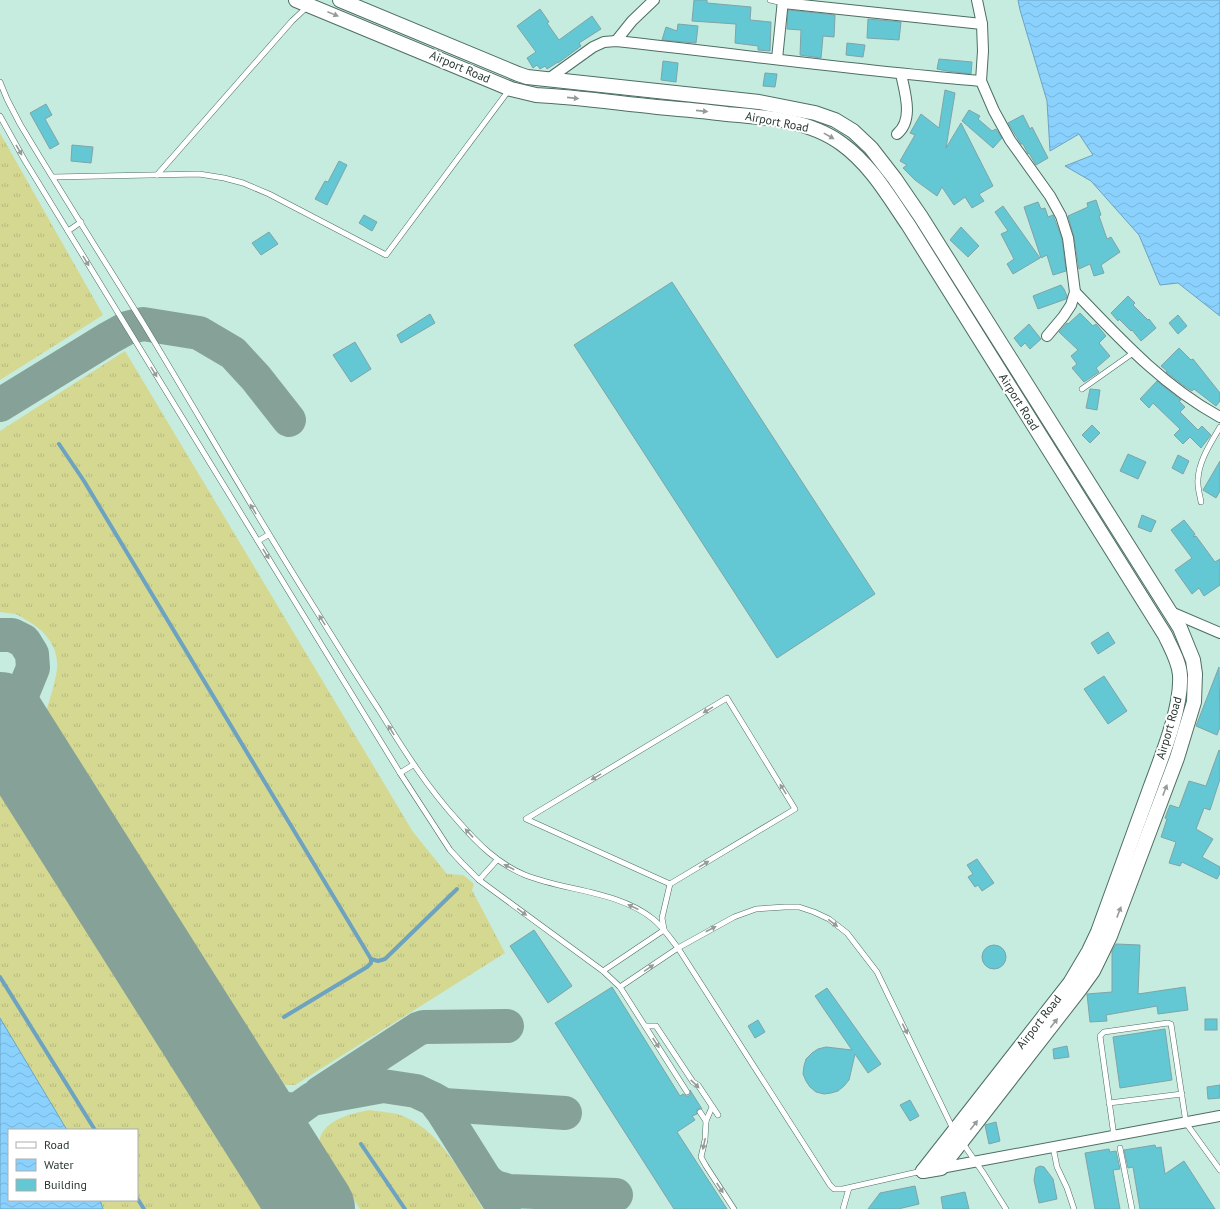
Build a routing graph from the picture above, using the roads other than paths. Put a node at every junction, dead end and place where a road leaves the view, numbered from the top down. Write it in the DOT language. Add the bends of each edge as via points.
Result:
graph roads {
  1 [pos="340,0"];
  2 [pos="654,0"];
  3 [pos="770,0"];
  4 [pos="977,0"];
  5 [pos="302,2"];
  6 [pos="783,2"];
  7 [pos="982,24"];
  8 [pos="616,41"];
  9 [pos="777,59"];
  10 [pos="902,74"];
  11 [pos="547,80"];
  12 [pos="981,81"];
  13 [pos="0,82"];
  14 [pos="511,89"];
  15 [pos="657,92"];
  16 [pos="546,95"];
  17 [pos="655,107"];
  18 [pos="0,116"];
  19 [pos="897,134"];
  20 [pos="157,176"];
  21 [pos="53,177"];
  22 [pos="81,222"];
  23 [pos="68,231"];
  24 [pos="1075,292"];
  25 [pos="1047,336"];
  26 [pos="1133,352"];
  27 [pos="1082,389"];
  28 [pos="1220,417"];
  29 [pos="1220,426"];
  30 [pos="1201,502"];
  31 [pos="268,535"];
  32 [pos="258,541"];
  33 [pos="1171,612"];
  34 [pos="1156,621"];
  35 [pos="1220,633"];
  36 [pos="1193,660"];
  37 [pos="1178,664"];
  38 [pos="413,765"];
  39 [pos="400,773"];
  40 [pos="497,860"];
  41 [pos="479,880"];
  42 [pos="670,884"];
  43 [pos="664,930"];
  44 [pos="678,948"];
  45 [pos="603,971"];
  46 [pos="620,987"];
  47 [pos="645,1026"];
  48 [pos="687,1092"];
  49 [pos="1182,1094"];
  50 [pos="1109,1103"];
  51 [pos="712,1107"];
  52 [pos="700,1112"];
  53 [pos="718,1115"];
  54 [pos="1220,1116"];
  55 [pos="706,1121"];
  56 [pos="1186,1123"];
  57 [pos="958,1136"];
  58 [pos="1114,1136"];
  59 [pos="1053,1147"];
  60 [pos="1120,1148"];
  61 [pos="975,1161"];
  62 [pos="942,1168"];
  63 [pos="1220,1170"];
  64 [pos="923,1171"];
  65 [pos="849,1188"];
  66 [pos="734,1209"];
  67 [pos="843,1209"];
  68 [pos="1006,1209"];
  69 [pos="1074,1209"];
  70 [pos="1132,1209"];
  1 -- 11 [label="main road, Airport Road" via="518,74"];
  2 -- 8 [label="street"];
  3 -- 6 [label="lane"];
  4 -- 7 [label="street"];
  5 -- 14 [label="main road, Airport Road, one-way"];
  5 -- 20 [label="lane" via="292,21"];
  6 -- 7 [label="street"];
  6 -- 9 [label="street"];
  7 -- 12 [label="street"];
  8 -- 9 [label="street"];
  8 -- 11 [label="street" via="604,42 593,47"];
  9 -- 10 [label="street"];
  10 -- 12 [label="street"];
  10 -- 19 [label="street" via="907,107 902,130"];
  11 -- 15 [label="main road, Airport Road"];
  11 -- 16 [label="main road"];
  12 -- 24 [label="street" via="994,112 1010,140 1050,196 1061,216 1068,238"];
  13 -- 21 [label="lane" via="6,99"];
  14 -- 16 [label="main road, Airport Road"];
  14 -- 20 [label="lane" via="386,255 243,183 199,174"];
  15 -- 17 [label="main road"];
  15 -- 33 [label="main road, Airport Road" via="759,102 815,113 835,120 853,131 871,148 922,217"];
  16 -- 17 [label="main road, Airport Road, one-way"];
  17 -- 34 [label="main road, Airport Road, one-way" via="794,123 827,134 858,157 909,226"];
  18 -- 23 [label="lane, one-way"];
  20 -- 21 [label="lane"];
  21 -- 22 [label="lane"];
  22 -- 23 [label="lane"];
  31 -- 22 [label="lane, one-way"];
  23 -- 32 [label="lane, one-way"];
  24 -- 25 [label="street" via="1063,317"];
  24 -- 26 [label="street"];
  26 -- 27 [label="lane"];
  26 -- 28 [label="street" via="1178,391"];
  29 -- 30 [label="lane" via="1200,466 1198,480"];
  31 -- 32 [label="lane"];
  38 -- 31 [label="lane, one-way"];
  32 -- 39 [label="lane, one-way"];
  33 -- 34 [label="main road"];
  33 -- 35 [label="street"];
  33 -- 36 [label="main road, Airport Road" via="1188,644"];
  34 -- 37 [label="main road, Airport Road"];
  36 -- 37 [label="main road"];
  57 -- 36 [label="main road, Airport Road, one-way" via="1080,989 1110,936 1174,765 1194,702"];
  37 -- 57 [label="main road, Airport Road" via="1180,676 1174,716 1098,932 1070,983"];
  38 -- 39 [label="lane"];
  40 -- 38 [label="lane, one-way" via="457,820"];
  39 -- 41 [label="lane" via="450,850"];
  40 -- 41 [label="lane"];
  43 -- 40 [label="lane, one-way" via="644,912 632,906 579,889 542,881"];
  41 -- 45 [label="lane, one-way"];
  42 -- 42 [label="lane, one-way" via="795,809 727,698 526,819"];
  42 -- 43 [label="lane" via="662,918"];
  43 -- 44 [label="lane"];
  43 -- 45 [label="lane"];
  46 -- 44 [label="lane, one-way"];
  44 -- 57 [label="lane, one-way" via="734,917 756,909 799,907 829,919 847,933 877,972"];
  44 -- 65 [label="lane" via="830,1185 838,1190"];
  45 -- 46 [label="lane"];
  46 -- 47 [label="lane"];
  47 -- 48 [label="lane, one-way"];
  47 -- 51 [label="lane, one-way" via="656,1026"];
  49 -- 50 [label="lane"];
  49 -- 50 [label="lane" via="1172,1027 1168,1023 1102,1033 1100,1036"];
  49 -- 56 [label="lane"];
  50 -- 58 [label="lane"];
  51 -- 53 [label="lane"];
  51 -- 55 [label="lane"];
  52 -- 55 [label="lane"];
  54 -- 56 [label="street"];
  55 -- 66 [label="lane, one-way" via="702,1156"];
  56 -- 58 [label="street"];
  56 -- 63 [label="lane"];
  57 -- 61 [label="lane"];
  57 -- 62 [label="main road, Airport Road"];
  57 -- 64 [label="main road, Airport Road"];
  58 -- 59 [label="street"];
  59 -- 61 [label="street"];
  59 -- 69 [label="lane" via="1057,1167"];
  60 -- 70 [label="lane"];
  61 -- 62 [label="street"];
  61 -- 68 [label="lane"];
  62 -- 64 [label="main road"];
  64 -- 65 [label="lane"];
  65 -- 67 [label="lane"];
}
